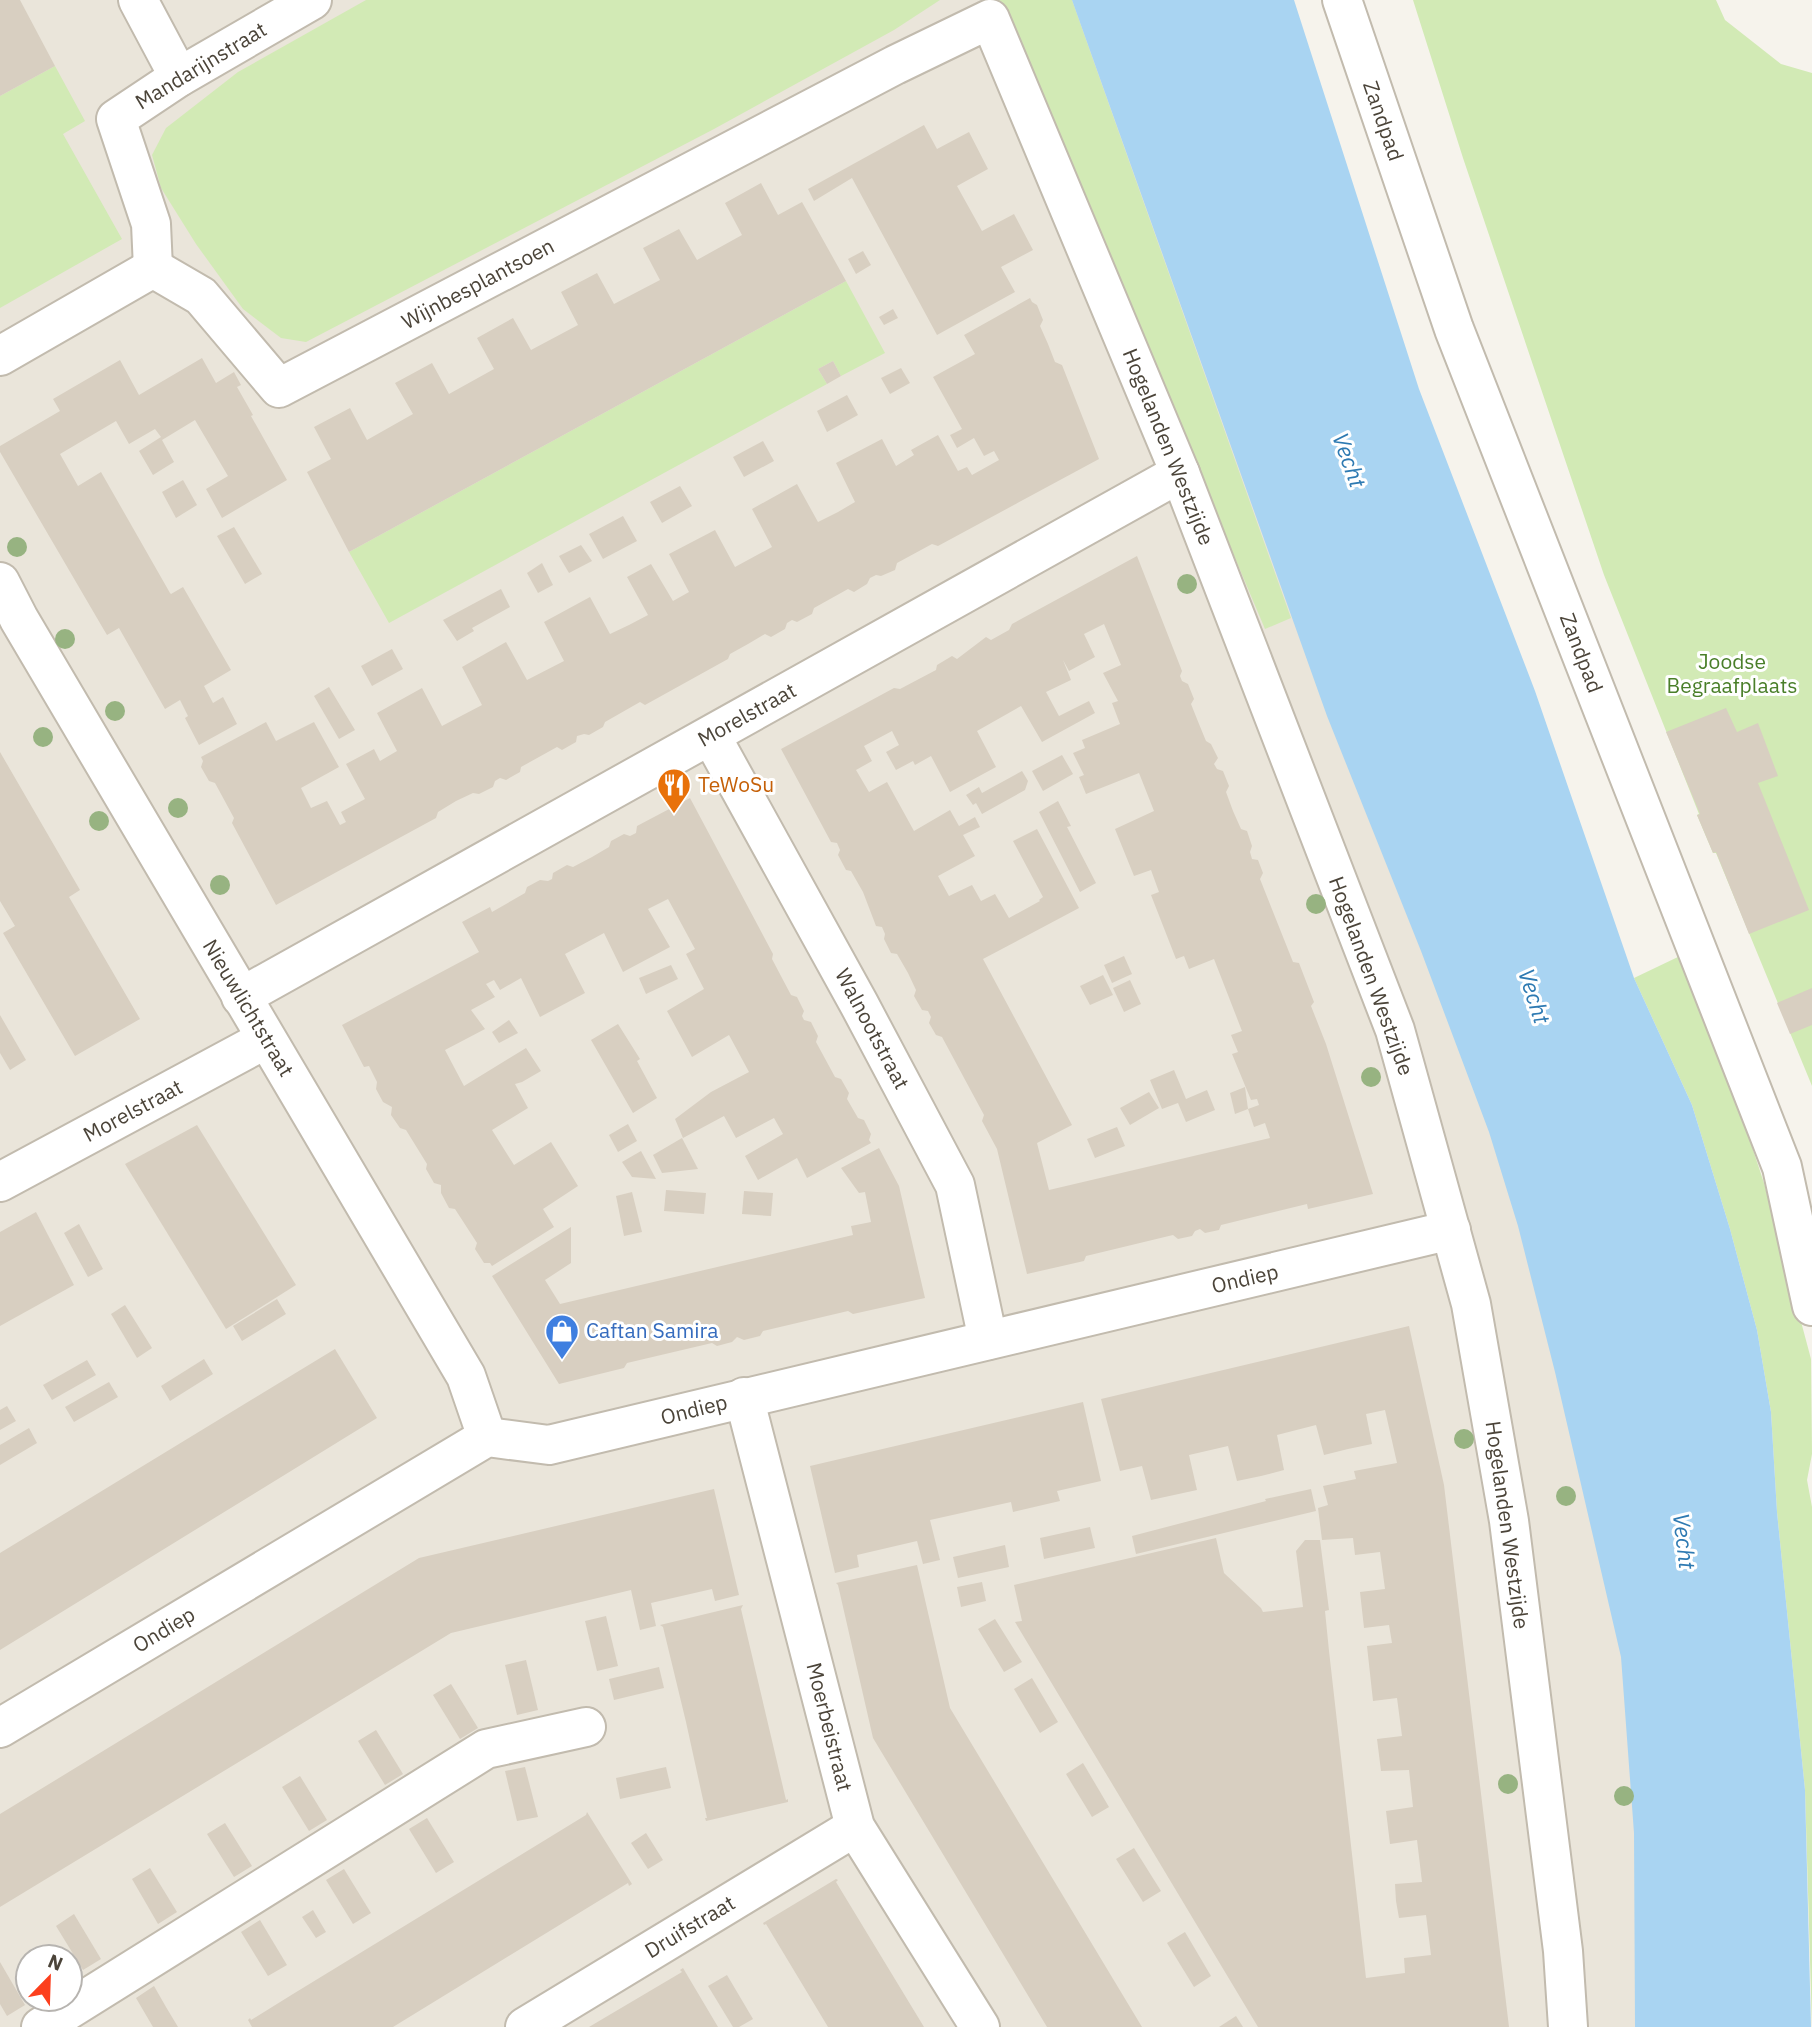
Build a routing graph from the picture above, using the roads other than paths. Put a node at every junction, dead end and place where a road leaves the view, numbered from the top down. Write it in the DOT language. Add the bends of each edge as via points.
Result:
graph roads {
  1 [pos="138,0"];
  2 [pos="312,0"];
  3 [pos="1342,0"];
  4 [pos="990,19"];
  5 [pos="178,77"];
  6 [pos="153,268"];
  7 [pos="0,356"];
  8 [pos="1180,473"];
  9 [pos="0,582"];
  10 [pos="10,624"];
  11 [pos="711,736"];
  12 [pos="241,997"];
  13 [pos="266,1039"];
  14 [pos="0,1182"];
  15 [pos="1451,1230"];
  16 [pos="1812,1306"];
  17 [pos="988,1340"];
  18 [pos="744,1397"];
  19 [pos="487,1437"];
  20 [pos="586,1727"];
  21 [pos="0,1728"];
  22 [pos="855,1827"];
  23 [pos="41,2027"];
  24 [pos="525,2027"];
  25 [pos="980,2027"];
  26 [pos="1567,2027"];
  1 -- 5 [label="street"];
  2 -- 5 [label="street, Mandarijnstraat"];
  3 -- 16 [label="street, Zandpad" via="1454,329 1782,1167"];
  4 -- 6 [label="street, Wijnbesplantsoen" via="279,388 201,296"];
  4 -- 8 [label="street, Hogelanden Westzijde"];
  5 -- 6 [label="street, Mandarijnstraat" via="116,119 150,224"];
  6 -- 7 [label="street"];
  8 -- 11 [label="street, Morelstraat"];
  8 -- 15 [label="street, Hogelanden Westzijde" via="1395,1030"];
  9 -- 10 [label="street, Nieuwlichtstraat"];
  10 -- 12 [label="street, Nieuwlichtstraat"];
  11 -- 12 [label="street, Morelstraat"];
  11 -- 17 [label="street, Walnootstraat" via="954,1185"];
  12 -- 13 [label="street, Nieuwlichtstraat"];
  13 -- 14 [label="street, Morelstraat"];
  13 -- 19 [label="street, Nieuwlichtstraat" via="466,1376"];
  15 -- 17 [label="street, Ondiep"];
  15 -- 26 [label="street, Hogelanden Westzijde" via="1471,1304 1509,1521 1563,1951"];
  17 -- 18 [label="street, Ondiep"];
  18 -- 19 [label="street, Ondiep" via="550,1445"];
  18 -- 22 [label="street, Moerbeistraat"];
  19 -- 21 [label="street, Ondiep"];
  20 -- 23 [label="street" via="486,1749"];
  22 -- 24 [label="street, Druifstraat"];
  22 -- 25 [label="street, Moerbeistraat"];
}
